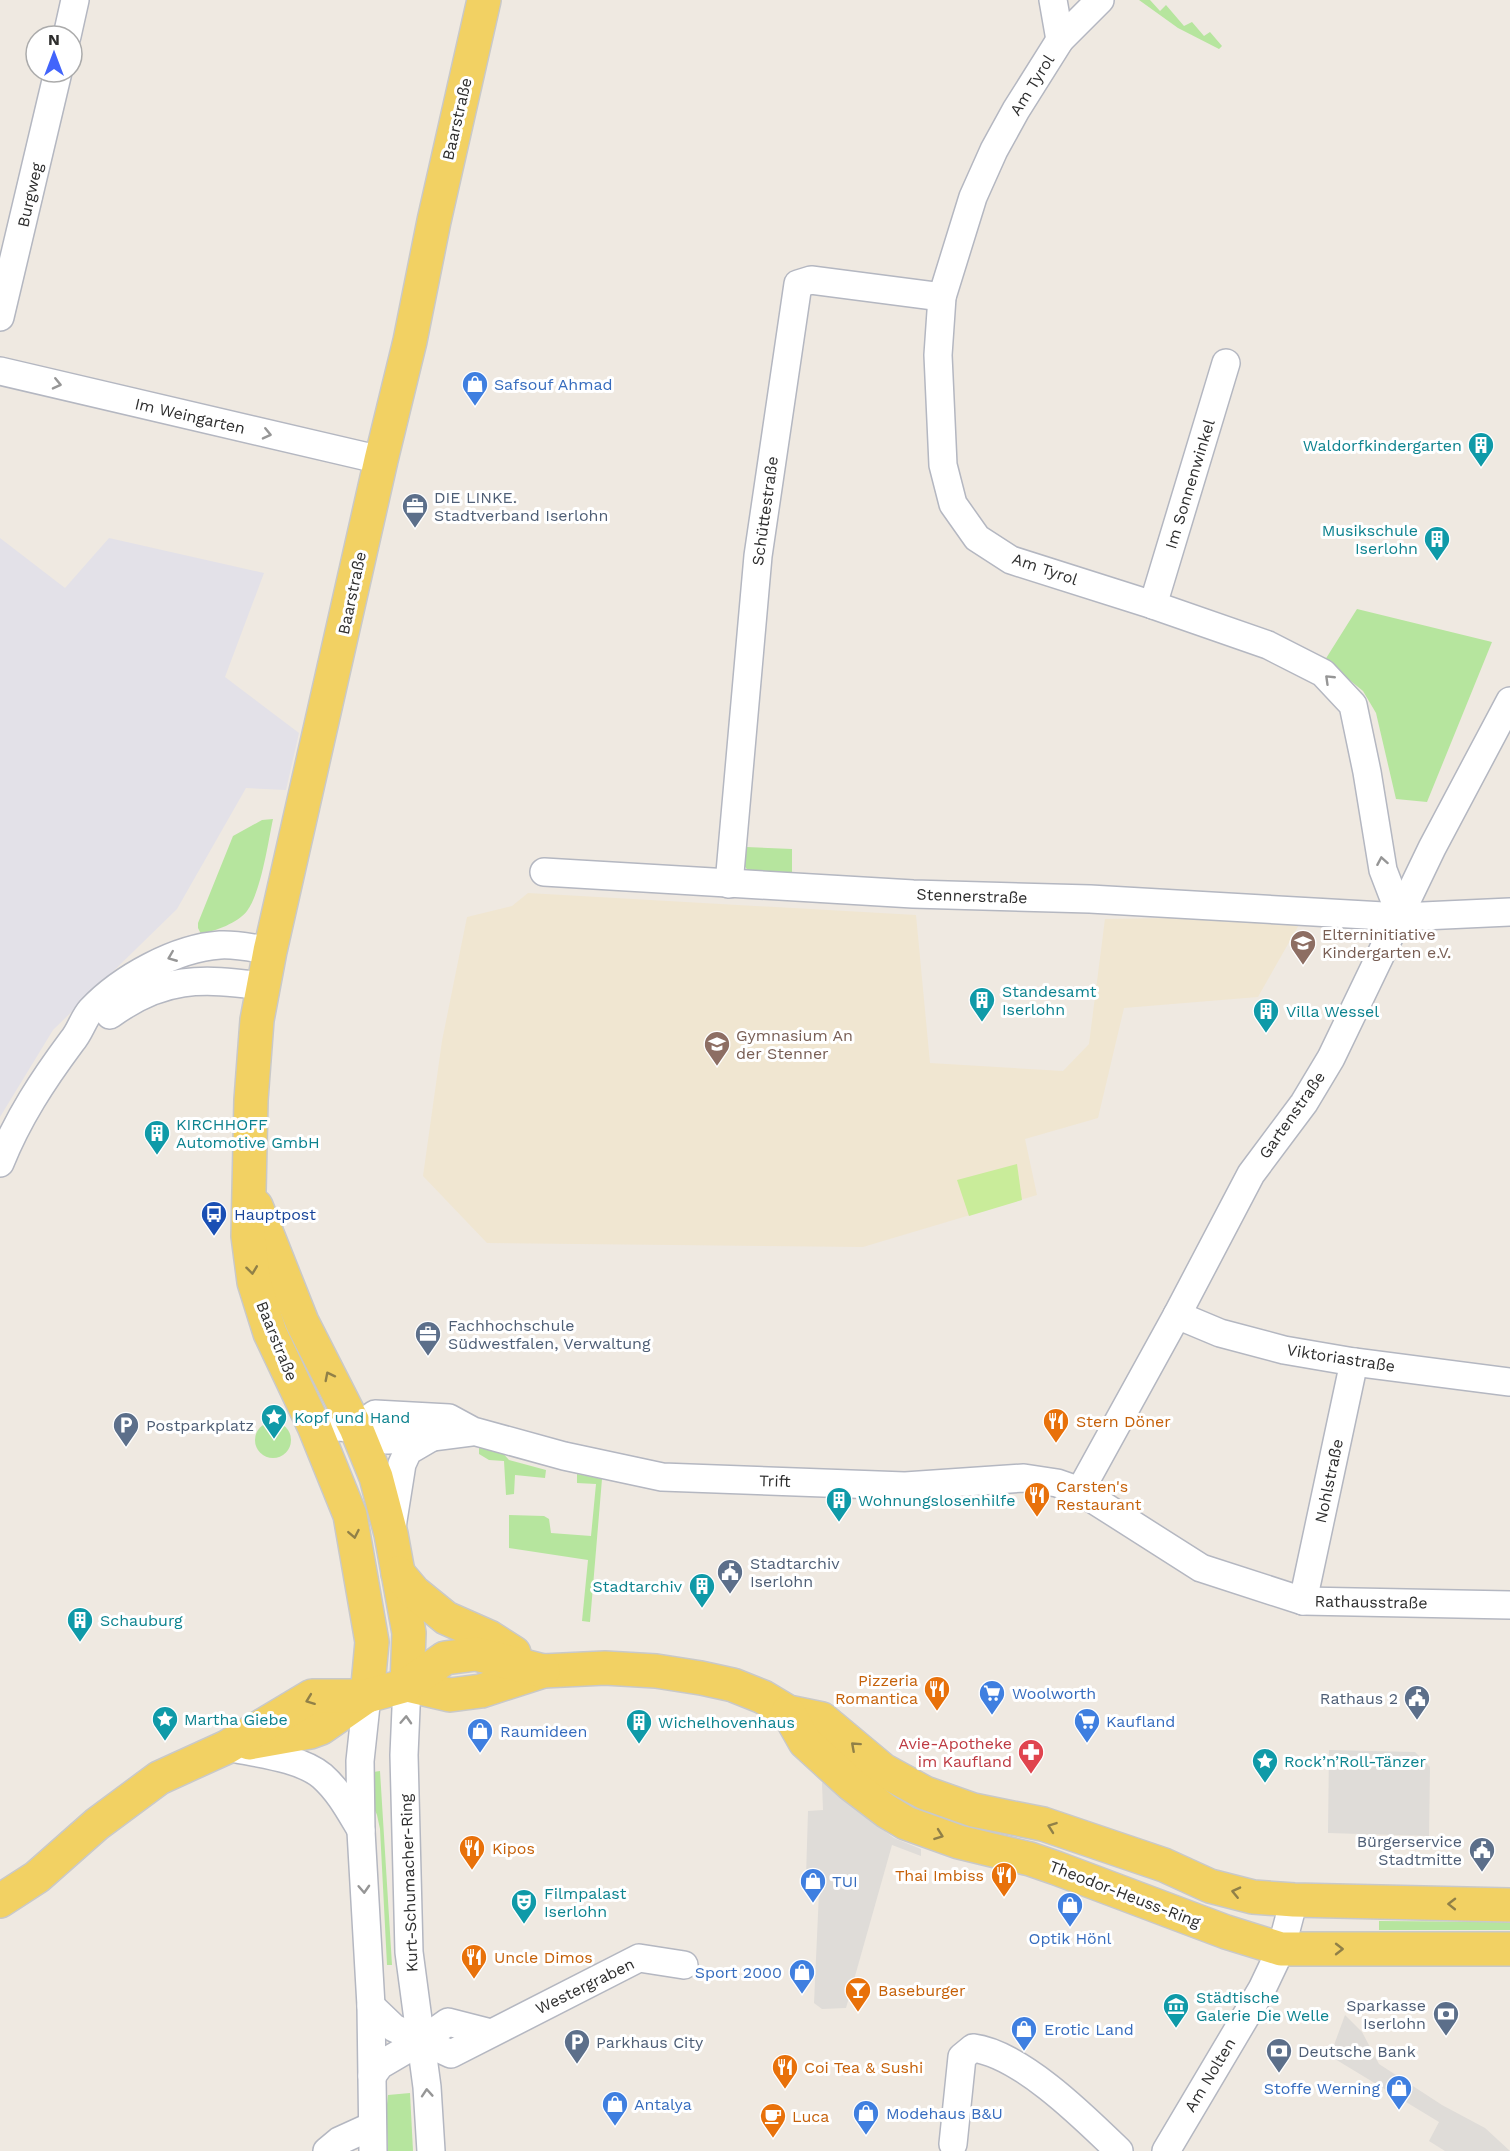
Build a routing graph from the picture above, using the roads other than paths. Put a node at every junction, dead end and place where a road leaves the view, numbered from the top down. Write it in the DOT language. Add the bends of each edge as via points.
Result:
graph roads {
  1 [pos="75,0"];
  2 [pos="484,0"];
  3 [pos="1053,0"];
  4 [pos="1100,0"];
  5 [pos="70,24"];
  6 [pos="1060,40"];
  7 [pos="55,84"];
  8 [pos="942,297"];
  9 [pos="0,317"];
  10 [pos="1226,363"];
  11 [pos="0,371"];
  12 [pos="381,460"];
  13 [pos="1153,605"];
  14 [pos="1510,701"];
  15 [pos="544,872"];
  16 [pos="729,884"];
  17 [pos="1510,912"];
  18 [pos="1401,917"];
  19 [pos="270,951"];
  20 [pos="263,986"];
  21 [pos="76,1036"];
  22 [pos="2,1153"];
  23 [pos="250,1190"];
  24 [pos="1177,1315"];
  25 [pos="1354,1362"];
  26 [pos="1510,1382"];
  27 [pos="314,1426"];
  28 [pos="356,1428"];
  29 [pos="473,1431"];
  30 [pos="432,1437"];
  31 [pos="1080,1491"];
  32 [pos="391,1534"];
  33 [pos="398,1573"];
  34 [pos="1303,1600"];
  35 [pos="1510,1605"];
  36 [pos="543,1671"];
  37 [pos="407,1685"];
  38 [pos="367,1696"];
  39 [pos="788,1712"];
  40 [pos="226,1747"];
  41 [pos="361,1831"];
  42 [pos="37,1876"];
  43 [pos="1294,1900"];
  44 [pos="0,1901"];
  45 [pos="1510,1905"];
  46 [pos="0,1928"];
  47 [pos="1281,1948"];
  48 [pos="1510,1949"];
  49 [pos="684,1965"];
  50 [pos="371,2006"];
  51 [pos="422,2041"];
  52 [pos="372,2076"];
  53 [pos="372,2138"];
  54 [pos="953,2144"];
  55 [pos="327,2151"];
  56 [pos="431,2151"];
  57 [pos="1119,2151"];
  58 [pos="1166,2151"];
  1 -- 5 [label="street"];
  2 -- 12 [label="main road, Baarstraße"];
  3 -- 6 [label="street"];
  4 -- 6 [label="street, Am Tyrol"];
  6 -- 8 [label="street, Am Tyrol" via="1016,110 972,197"];
  7 -- 9 [label="street, Burgweg"];
  8 -- 13 [label="street, Am Tyrol" via="938,355 943,465 953,504 977,537 1011,560"];
  8 -- 16 [label="street, Schüttestraße" via="811,279 798,284 758,556"];
  10 -- 13 [label="street, Im Sonnenwinkel"];
  11 -- 12 [label="street, Im Weingarten, one-way"];
  12 -- 19 [label="main road, Baarstraße"];
  18 -- 13 [label="street, Am Tyrol, one-way" via="1383,870 1353,705 1323,673 1268,645"];
  14 -- 18 [label="street, Gartenstraße" via="1432,848"];
  15 -- 16 [label="street, Stennerstraße"];
  16 -- 18 [label="street, Stennerstraße"];
  17 -- 18 [label="street, Stennerstraße"];
  18 -- 24 [label="street, Gartenstraße" via="1331,1058 1304,1103 1251,1174"];
  19 -- 20 [label="main road, Baarstraße"];
  19 -- 21 [label="street, one-way" via="218,945 168,958 112,992 90,1011"];
  20 -- 21 [label="street" via="204,980 160,988 140,995"];
  20 -- 23 [label="main road, Baarstraße" via="251,1100"];
  21 -- 22 [label="street" via="44,1079"];
  23 -- 27 [label="main road, Baarstraße, one-way" via="248,1236 254,1282 270,1334"];
  28 -- 23 [label="main road, Baarstraße, one-way" via="302,1322"];
  24 -- 25 [label="street, Viktoriastraße" via="1241,1339"];
  24 -- 31 [label="street, Gartenstraße"];
  25 -- 26 [label="street, Viktoriastraße"];
  25 -- 34 [label="street, Nohlstraße"];
  27 -- 28 [label="street, Trift"];
  27 -- 38 [label="main road, Baarstraße, one-way" via="350,1515 361,1571 372,1642"];
  28 -- 29 [label="street, Trift" via="375,1414 449,1418"];
  28 -- 30 [label="street, Trift" via="387,1440"];
  28 -- 32 [label="main road, Baarstraße" via="376,1477"];
  29 -- 30 [label="street, Trift"];
  29 -- 31 [label="street, Trift" via="662,1477 905,1486 1024,1478"];
  30 -- 32 [label="street, Trift" via="408,1451 402,1464"];
  31 -- 34 [label="street, Rathausstraße" via="1201,1568"];
  32 -- 33 [label="main road, Baarstraße"];
  33 -- 36 [label="main road" via="446,1618 489,1637"];
  33 -- 37 [label="main road, Baarstraße" via="409,1633"];
  34 -- 35 [label="street, Rathausstraße"];
  36 -- 37 [label="main road, Theodor-Heuss-Ring" via="481,1691 450,1695"];
  36 -- 37 [label="main road, Theodor-Heuss-Ring" via="476,1654 445,1658"];
  36 -- 39 [label="main road, Theodor-Heuss-Ring" via="604,1668 701,1678 733,1685"];
  37 -- 38 [label="main road, Theodor-Heuss-Ring"];
  51 -- 37 [label="street, Kurt-Schumacher-Ring, one-way" via="407,1918"];
  38 -- 40 [label="main road" via="310,1732"];
  38 -- 40 [label="main road, one-way" via="312,1696"];
  38 -- 41 [label="street" via="360,1761"];
  43 -- 39 [label="main road, Theodor-Heuss-Ring, one-way" via="1253,1897 1210,1886 1164,1865 1043,1824 972,1810 925,1793 883,1770 822,1719"];
  39 -- 47 [label="main road, Theodor-Heuss-Ring, one-way" via="805,1742 852,1785 906,1823 959,1842 1030,1859 1226,1932"];
  40 -- 41 [label="street" via="275,1757 321,1775 342,1797"];
  40 -- 42 [label="main road" via="159,1778"];
  41 -- 50 [label="street, one-way"];
  42 -- 44 [label="main road"];
  42 -- 46 [label="main road"];
  45 -- 43 [label="main road, Theodor-Heuss-Ring, one-way"];
  43 -- 47 [label="street, Am Nolten"];
  47 -- 48 [label="main road, Theodor-Heuss-Ring, one-way"];
  47 -- 58 [label="street, Am Nolten" via="1262,1989"];
  49 -- 51 [label="street, Westergraben" via="639,1958 491,2033 448,2022"];
  50 -- 51 [label="street" via="394,2028"];
  50 -- 52 [label="street"];
  51 -- 52 [label="street, Westergraben" via="380,2065"];
  56 -- 51 [label="street, Kurt-Schumacher-Ring, one-way"];
  52 -- 53 [label="street"];
  53 -- 55 [label="street" via="339,2141"];
  54 -- 57 [label="street" via="962,2057 974,2048 990,2050 1018,2065 1088,2120"];
}
